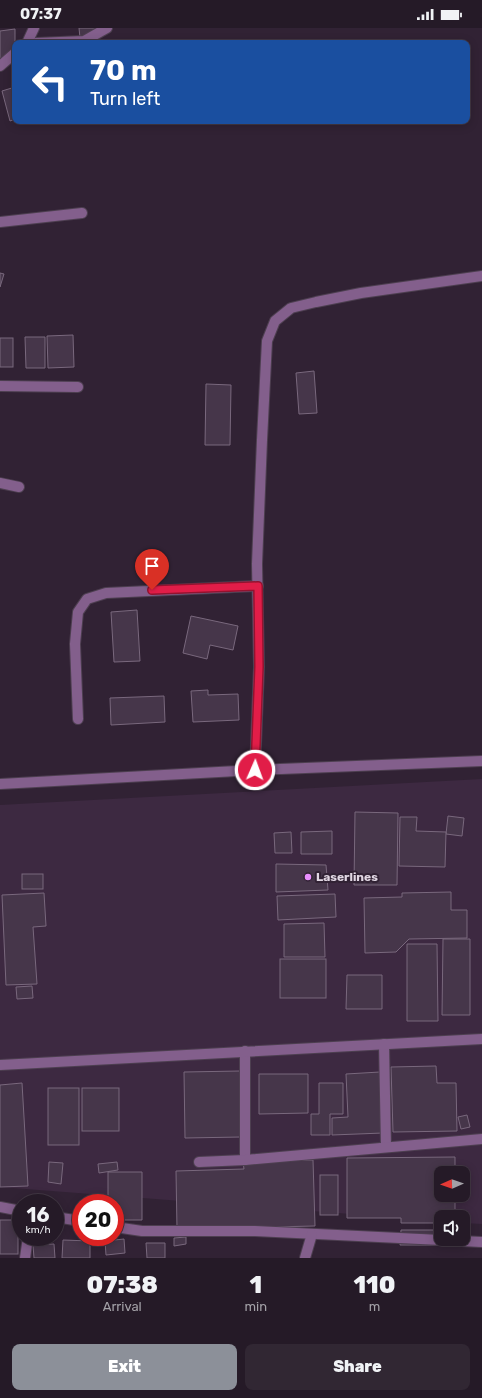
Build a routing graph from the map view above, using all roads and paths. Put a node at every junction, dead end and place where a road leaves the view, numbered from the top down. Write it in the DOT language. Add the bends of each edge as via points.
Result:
graph roads {
  1 [pos="34,28"];
  2 [pos="106,28"];
  3 [pos="28,40"];
  4 [pos="84,40"];
  5 [pos="12,56"];
  6 [pos="0,66"];
  7 [pos="82,213"];
  8 [pos="0,222"];
  9 [pos="482,276"];
  10 [pos="0,386"];
  11 [pos="78,386"];
  12 [pos="0,483"];
  13 [pos="19,487"];
  14 [pos="258,586"];
  15 [pos="78,719"];
  16 [pos="482,761"];
  17 [pos="255,770"];
  18 [pos="0,784"];
  19 [pos="482,1039"];
  20 [pos="384,1044"];
  21 [pos="245,1052"];
  22 [pos="0,1064"];
  23 [pos="482,1139"];
  24 [pos="386,1147"];
  25 [pos="246,1160"];
  26 [pos="199,1162"];
  27 [pos="0,1207"];
  28 [pos="12,1209"];
  29 [pos="124,1228"];
  30 [pos="312,1234"];
  31 [pos="482,1242"];
  32 [pos="27,1246"];
  33 [pos="25,1258"];
  34 [pos="305,1258"];
  1 -- 3 [label="street"];
  2 -- 4 [label="street"];
  5 -- 6 [label="street"];
  7 -- 8 [label="street"];
  9 -- 14 [label="street" via="316,302 291,308 276,321 267,341"];
  10 -- 11 [label="street"];
  12 -- 13 [label="street"];
  14 -- 15 [label="street" via="106,592 87,599 78,612 76,629"];
  14 -- 17 [label="street" via="259,667"];
  16 -- 17 [label="street"];
  17 -- 18 [label="street"];
  19 -- 20 [label="street"];
  20 -- 21 [label="street"];
  20 -- 24 [label="street"];
  21 -- 22 [label="street"];
  21 -- 25 [label="street"];
  23 -- 24 [label="street"];
  24 -- 25 [label="street"];
  25 -- 26 [label="street"];
  27 -- 28 [label="street"];
  29 -- 30 [label="street" via="142,1231"];
  30 -- 31 [label="street"];
  30 -- 34 [label="street"];
  32 -- 33 [label="street"];
}
